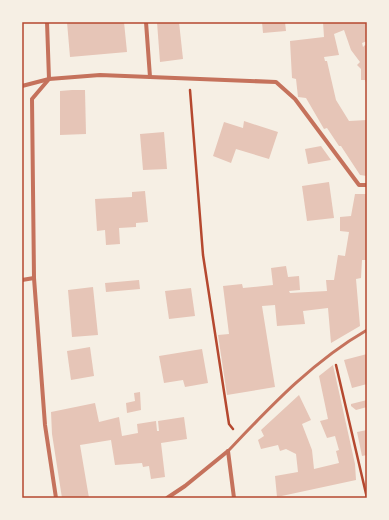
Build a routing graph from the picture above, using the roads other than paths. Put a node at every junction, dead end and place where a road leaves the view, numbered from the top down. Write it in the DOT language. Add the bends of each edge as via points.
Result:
graph roads {
  1 [pos="47,22"];
  2 [pos="146,22"];
  3 [pos="150,78"];
  4 [pos="50,79"];
  5 [pos="22,86"];
  6 [pos="367,184"];
  7 [pos="34,278"];
  8 [pos="22,280"];
  9 [pos="367,330"];
  10 [pos="228,451"];
  11 [pos="56,498"];
  12 [pos="167,498"];
  13 [pos="234,498"];
  1 -- 4 [label="street"];
  2 -- 3 [label="street"];
  3 -- 4 [label="street" via="100,75"];
  3 -- 6 [label="street" via="276,82 295,99 359,185"];
  4 -- 5 [label="street"];
  4 -- 7 [label="street" via="32,99"];
  7 -- 8 [label="street"];
  7 -- 11 [label="street" via="45,425"];
  9 -- 10 [label="lane" via="345,343 292,385"];
  10 -- 12 [label="street" via="186,486"];
  10 -- 13 [label="street"];
}
